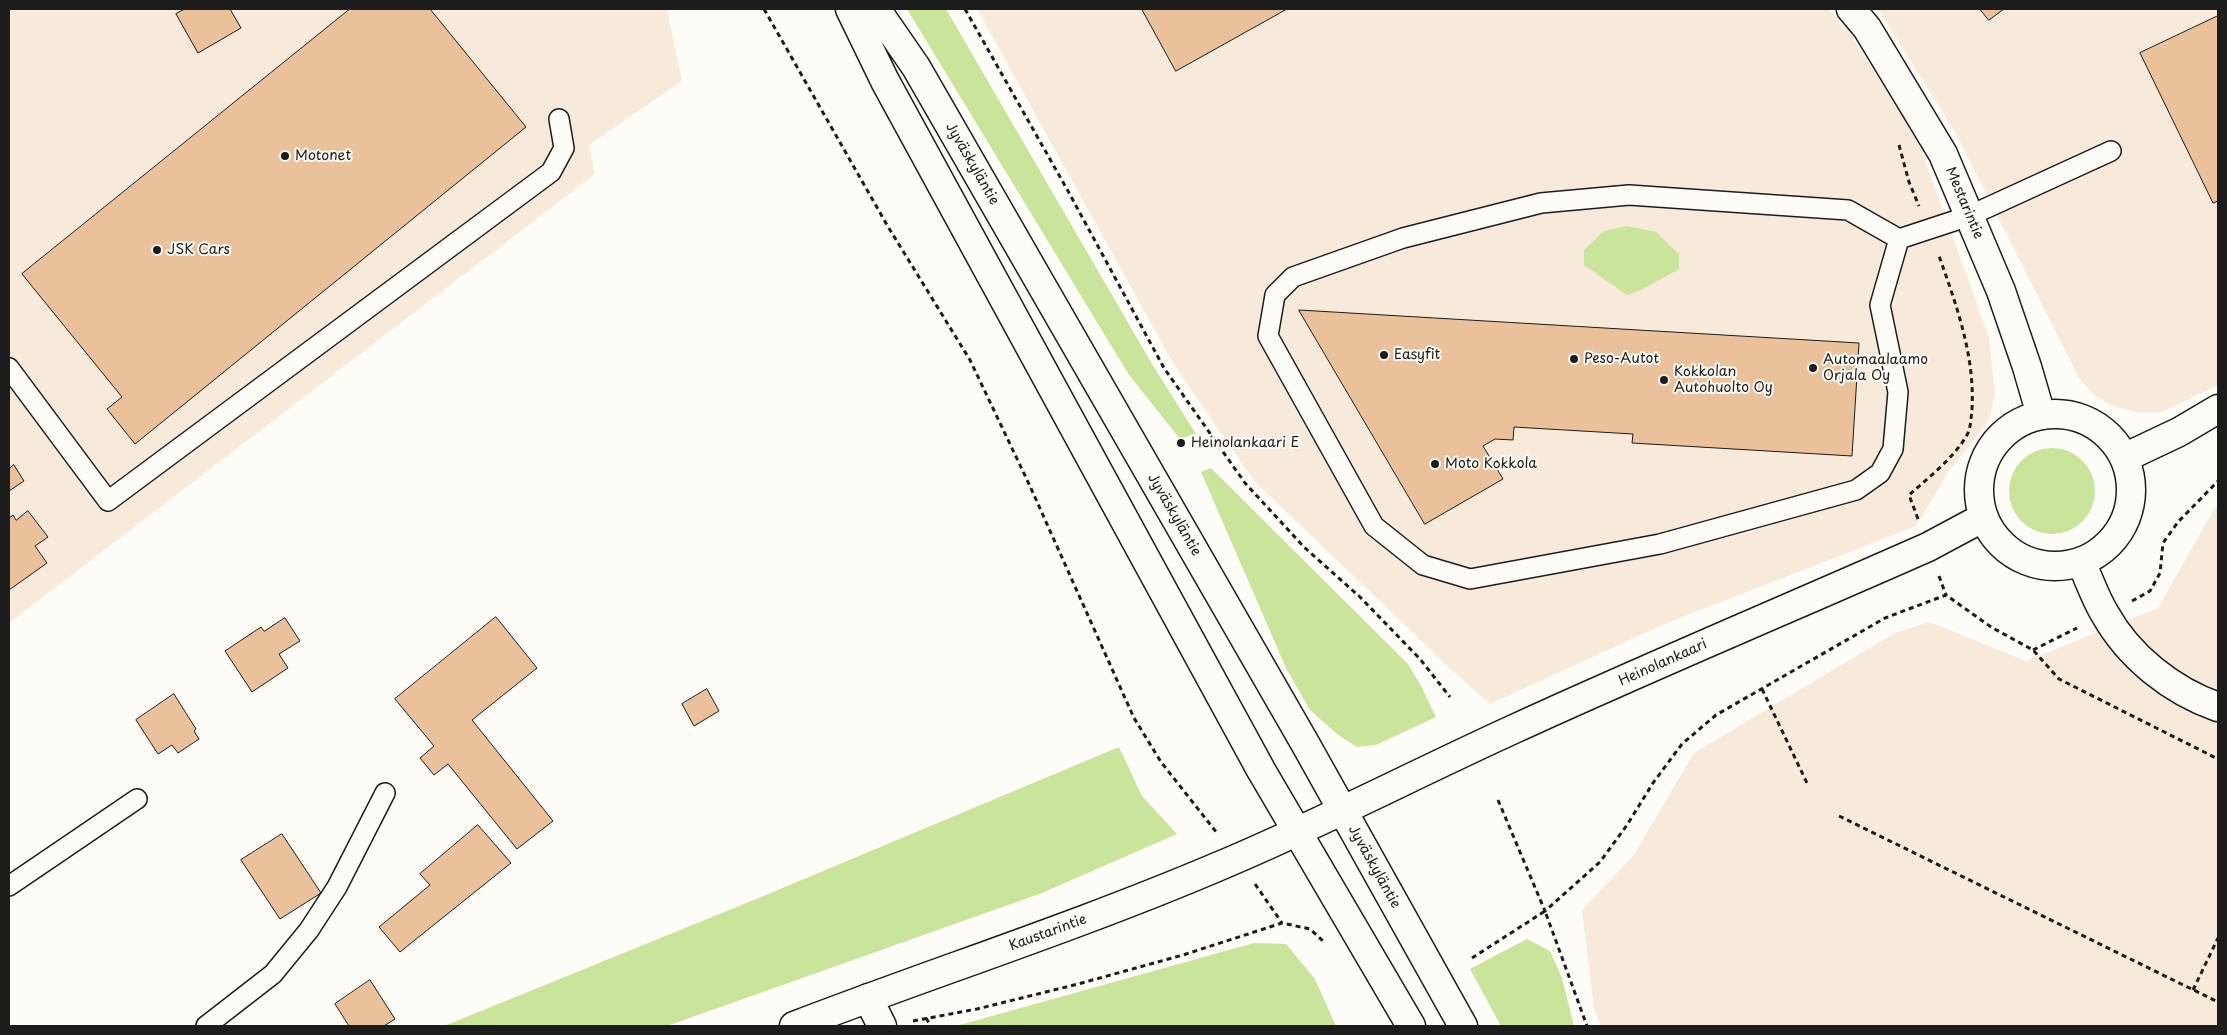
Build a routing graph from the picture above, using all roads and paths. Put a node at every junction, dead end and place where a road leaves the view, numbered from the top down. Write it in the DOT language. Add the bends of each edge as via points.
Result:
graph roads {
  1 [pos="764,9"];
  2 [pos="850,9"];
  3 [pos="876,9"];
  4 [pos="965,9"];
  5 [pos="1851,9"];
  6 [pos="559,118"];
  7 [pos="1897,137"];
  8 [pos="2111,152"];
  9 [pos="1969,216"];
  10 [pos="1929,230"];
  11 [pos="1899,239"];
  12 [pos="9,368"];
  13 [pos="2218,410"];
  14 [pos="2041,415"];
  15 [pos="2124,458"];
  16 [pos="2218,481"];
  17 [pos="1909,495"];
  18 [pos="1984,517"];
  19 [pos="2081,562"];
  20 [pos="2150,592"];
  21 [pos="1762,689"];
  22 [pos="1450,697"];
  23 [pos="2218,707"];
  24 [pos="2218,759"];
  25 [pos="1806,783"];
  26 [pos="385,793"];
  27 [pos="137,799"];
  28 [pos="1498,800"];
  29 [pos="1342,811"];
  30 [pos="1839,816"];
  31 [pos="1297,831"];
  32 [pos="1237,858"];
  33 [pos="9,886"];
  34 [pos="1545,911"];
  35 [pos="1282,923"];
  36 [pos="2218,938"];
  37 [pos="1329,946"];
  38 [pos="1472,958"];
  39 [pos="2193,990"];
  40 [pos="868,998"];
  41 [pos="2218,1002"];
  42 [pos="926,1018"];
  43 [pos="206,1026"];
  44 [pos="794,1026"];
  45 [pos="882,1026"];
  46 [pos="931,1026"];
  47 [pos="1411,1026"];
  48 [pos="1463,1026"];
  49 [pos="1587,1026"];
  1 -- 32 [label="path" via="887,225 970,360 1134,718 1161,762"];
  2 -- 31 [label="main road" via="889,90"];
  3 -- 29 [label="main road, Jyväskyläntie" via="916,67"];
  4 -- 22 [label="path" via="1164,368 1245,483 1304,547 1387,624"];
  5 -- 9 [label="main road, Mestarintie" via="1867,28 1943,154"];
  6 -- 12 [label="lane" via="564,148 551,172 108,501"];
  7 -- 10 [label="path" via="1909,182"];
  8 -- 9 [label="lane"];
  9 -- 10 [label="lane"];
  9 -- 14 [label="main road, Mestarintie" via="2001,291"];
  10 -- 11 [label="lane"];
  10 -- 17 [label="path" via="1970,355 1971,415 1968,433 1954,453"];
  11 -- 11 [label="lane" via="1848,210 1628,194 1541,203 1403,238 1293,277 1275,295 1268,336 1374,526 1423,566 1470,580 1660,544 1856,490 1880,474 1893,449 1898,392 1880,305"];
  13 -- 15 [label="main road"];
  14 -- 15 [label="main road" via="2066,415 2090,422 2110,437"];
  14 -- 18 [label="main road" via="2020,423 2002,436 1989,453 1981,473 1979,495"];
  15 -- 19 [label="main road" via="2131,477 2126,520 2115,538 2100,552"];
  16 -- 20 [label="path" via="2178,522 2163,543 2160,573"];
  18 -- 19 [label="main road" via="1995,538 2012,553 2034,564 2057,566"];
  18 -- 29 [label="main road, Heinolankaari" via="1928,547 1513,729"];
  19 -- 23 [label="main road" via="2105,614 2132,652 2174,685 2196,699"];
  21 -- 24 [label="path" via="1885,618 1946,595 1992,628 2033,650 2059,679"];
  21 -- 25 [label="path"];
  21 -- 34 [label="path" via="1716,714 1682,744 1600,862"];
  26 -- 43 [label="lane" via="337,887 309,930 273,974"];
  27 -- 33 [label="lane"];
  28 -- 34 [label="path"];
  29 -- 31 [label="main road, Heinolankaari"];
  29 -- 48 [label="main road, Jyväskyläntie"];
  30 -- 39 [label="path"];
  31 -- 32 [label="main road, Kaustarintie"];
  31 -- 47 [label="main road"];
  32 -- 35 [label="path"];
  32 -- 40 [label="main road, Kaustarintie" via="1088,919"];
  34 -- 38 [label="path"];
  34 -- 49 [label="path"];
  35 -- 37 [label="path" via="1310,929"];
  35 -- 42 [label="path" via="1078,984"];
  36 -- 39 [label="path"];
  39 -- 41 [label="path"];
  40 -- 44 [label="main road, Kaustarintie"];
  40 -- 45 [label="main road"];
  42 -- 45 [label="path"];
  42 -- 46 [label="path"];
}
